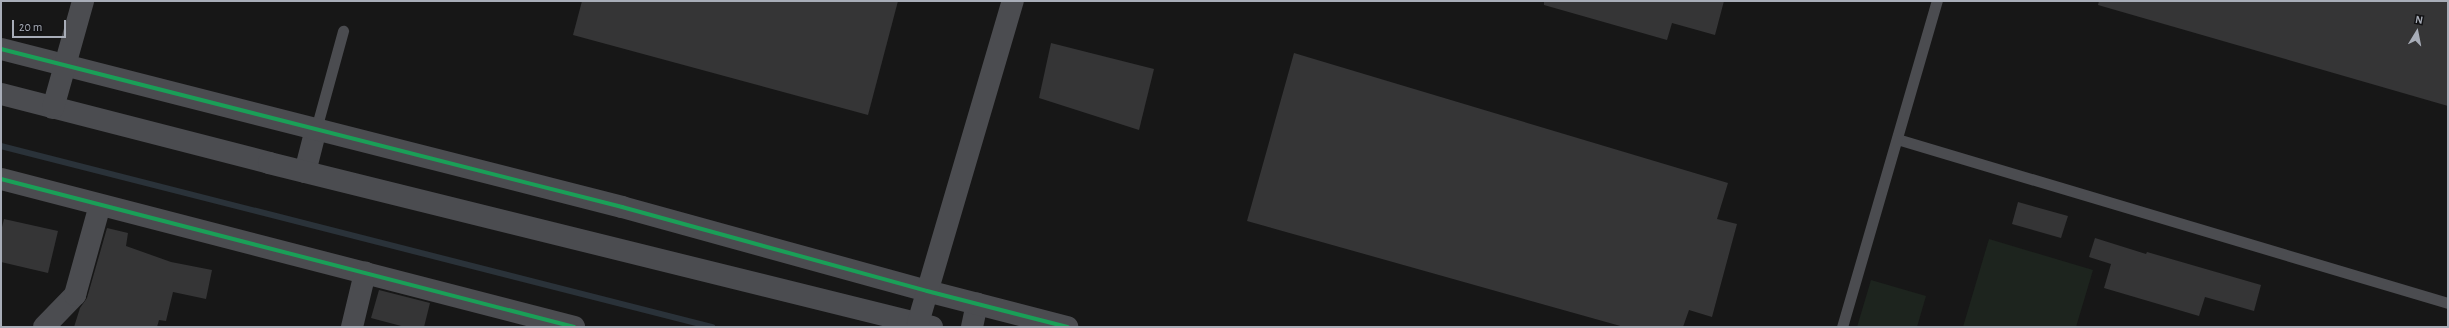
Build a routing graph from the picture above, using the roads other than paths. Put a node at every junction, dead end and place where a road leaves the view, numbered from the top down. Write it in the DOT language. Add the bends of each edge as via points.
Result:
graph roads {
  1 [pos="84,1"];
  2 [pos="1013,1"];
  3 [pos="1937,1"];
  4 [pos="343,31"];
  5 [pos="1,50"];
  6 [pos="65,66"];
  7 [pos="1,94"];
  8 [pos="53,108"];
  9 [pos="316,128"];
  10 [pos="1897,139"];
  11 [pos="305,172"];
  12 [pos="1,179"];
  13 [pos="100,205"];
  14 [pos="365,273"];
  15 [pos="927,291"];
  16 [pos="2448,303"];
  17 [pos="977,304"];
  18 [pos="529,321"];
  19 [pos="925,325"];
  20 [pos="44,327"];
  21 [pos="352,327"];
  22 [pos="574,327"];
  23 [pos="972,327"];
  24 [pos="1067,327"];
  25 [pos="1842,327"];
  1 -- 6 [label="street"];
  2 -- 15 [label="street"];
  3 -- 10 [label="lane"];
  4 -- 9 [label="lane"];
  5 -- 6 [label="street"];
  6 -- 8 [label="street"];
  6 -- 9 [label="street"];
  7 -- 8 [label="street"];
  8 -- 11 [label="street"];
  9 -- 11 [label="street"];
  9 -- 15 [label="street" via="622,207"];
  10 -- 16 [label="lane"];
  10 -- 25 [label="lane"];
  11 -- 19 [label="street"];
  12 -- 13 [label="street"];
  13 -- 14 [label="street"];
  13 -- 20 [label="street" via="75,295"];
  14 -- 18 [label="street"];
  14 -- 21 [label="street"];
  15 -- 17 [label="street"];
  15 -- 19 [label="street"];
  17 -- 23 [label="street"];
  17 -- 24 [label="street"];
  18 -- 22 [label="street"];
}
